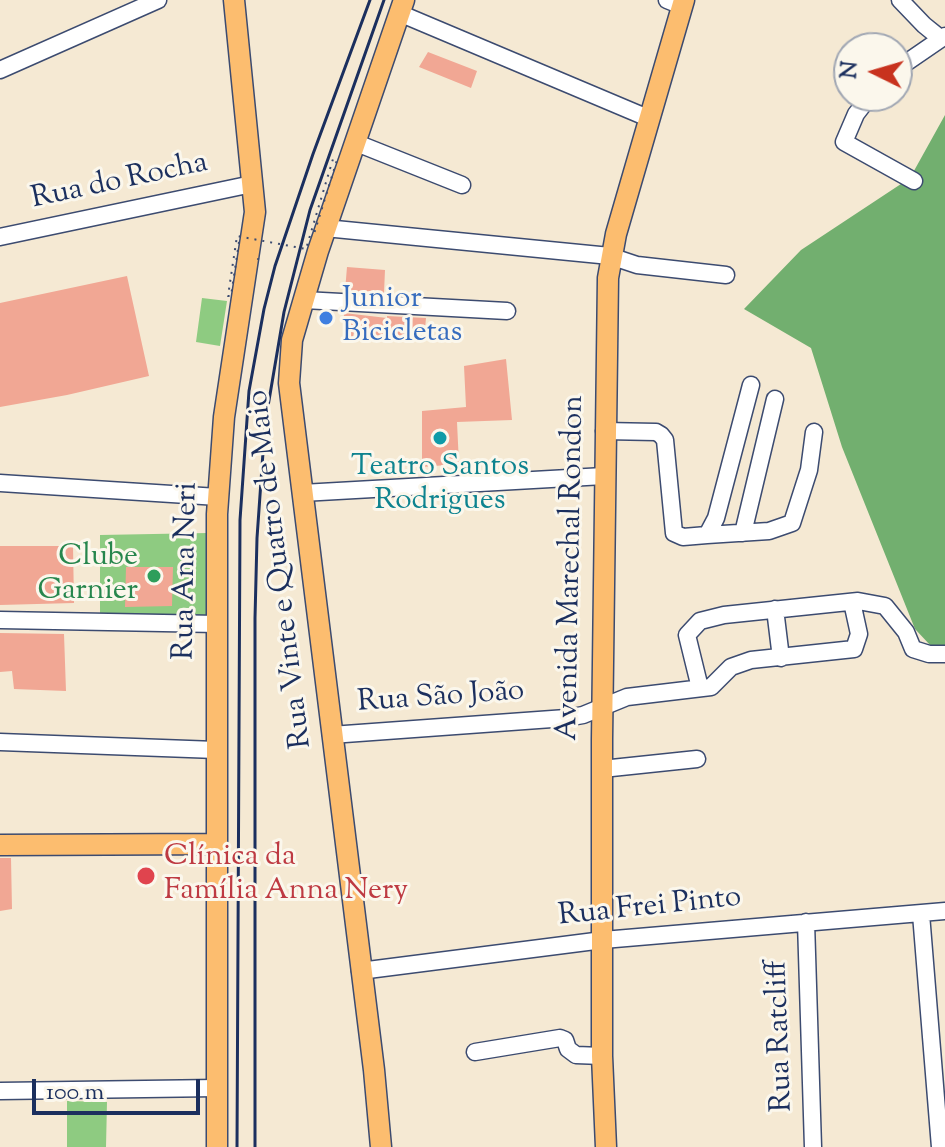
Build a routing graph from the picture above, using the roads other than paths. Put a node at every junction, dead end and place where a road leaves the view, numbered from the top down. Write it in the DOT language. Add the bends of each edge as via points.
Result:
graph roads {
  1 [pos="158,0"];
  2 [pos="234,0"];
  3 [pos="900,0"];
  4 [pos="678,2"];
  5 [pos="401,7"];
  6 [pos="943,37"];
  7 [pos="913,58"];
  8 [pos="0,70"];
  9 [pos="858,112"];
  10 [pos="648,118"];
  11 [pos="354,142"];
  12 [pos="914,181"];
  13 [pos="252,184"];
  14 [pos="462,185"];
  15 [pos="319,232"];
  16 [pos="0,237"];
  17 [pos="610,256"];
  18 [pos="726,275"];
  19 [pos="304,300"];
  20 [pos="507,311"];
  21 [pos="751,385"];
  22 [pos="775,399"];
  23 [pos="604,431"];
  24 [pos="814,432"];
  25 [pos="604,476"];
  26 [pos="0,483"];
  27 [pos="302,493"];
  28 [pos="218,497"];
  29 [pos="743,533"];
  30 [pos="707,535"];
  31 [pos="852,602"];
  32 [pos="775,609"];
  33 [pos="0,620"];
  34 [pos="217,624"];
  35 [pos="945,654"];
  36 [pos="781,658"];
  37 [pos="700,688"];
  38 [pos="602,708"];
  39 [pos="331,735"];
  40 [pos="0,742"];
  41 [pos="216,750"];
  42 [pos="697,759"];
  43 [pos="602,769"];
  44 [pos="215,844"];
  45 [pos="0,845"];
  46 [pos="945,911"];
  47 [pos="921,914"];
  48 [pos="806,922"];
  49 [pos="603,940"];
  50 [pos="360,971"];
  51 [pos="475,1052"];
  52 [pos="602,1056"];
  53 [pos="939,1070"];
  54 [pos="217,1088"];
  55 [pos="0,1091"];
  56 [pos="217,1147"];
  57 [pos="381,1147"];
  58 [pos="606,1147"];
  59 [pos="813,1147"];
  60 [pos="940,1147"];
  1 -- 8 [label="street"];
  2 -- 13 [label="main road, Rua Ana Neri"];
  3 -- 6 [label="street"];
  4 -- 10 [label="main road, Avenida Marechal Rondon"];
  5 -- 10 [label="street"];
  5 -- 11 [label="main road, Rua Vinte e Quatro de Maio"];
  6 -- 7 [label="street"];
  9 -- 12 [label="street" via="844,142"];
  10 -- 17 [label="main road, Avenida Marechal Rondon"];
  11 -- 14 [label="street"];
  11 -- 15 [label="main road, Rua Vinte e Quatro de Maio"];
  13 -- 16 [label="street, Rua do Rocha"];
  13 -- 28 [label="main road, Rua Ana Neri" via="254,224 224,417"];
  15 -- 17 [label="street"];
  15 -- 19 [label="main road, Rua Vinte e Quatro de Maio"];
  17 -- 18 [label="street" via="637,265"];
  17 -- 23 [label="main road, Avenida Marechal Rondon"];
  19 -- 20 [label="street"];
  19 -- 27 [label="main road, Rua Vinte e Quatro de Maio" via="292,340 289,383"];
  21 -- 30 [label="street"];
  22 -- 29 [label="street"];
  23 -- 25 [label="main road, Avenida Marechal Rondon"];
  23 -- 30 [label="street" via="661,435 674,533"];
  24 -- 29 [label="street" via="809,470 792,523"];
  25 -- 27 [label="street"];
  25 -- 38 [label="main road, Avenida Marechal Rondon"];
  26 -- 28 [label="street"];
  27 -- 39 [label="main road, Rua Vinte e Quatro de Maio"];
  28 -- 34 [label="main road, Rua Ana Neri"];
  29 -- 30 [label="street"];
  31 -- 32 [label="street"];
  31 -- 35 [label="street" via="885,606 913,649"];
  31 -- 36 [label="street" via="859,634 854,649"];
  32 -- 36 [label="street"];
  32 -- 37 [label="street" via="724,615 690,629"];
  33 -- 34 [label="street"];
  34 -- 41 [label="main road, Rua Ana Neri"];
  36 -- 37 [label="street" via="731,667 711,687"];
  37 -- 38 [label="street, Rua São João" via="627,697"];
  38 -- 39 [label="street, Rua São João" via="566,718"];
  38 -- 43 [label="main road, Avenida Marechal Rondon"];
  39 -- 50 [label="main road, Rua Vinte e Quatro de Maio"];
  40 -- 41 [label="street"];
  41 -- 44 [label="main road, Rua Ana Neri"];
  42 -- 43 [label="street"];
  43 -- 49 [label="main road, Avenida Marechal Rondon"];
  44 -- 45 [label="main road"];
  44 -- 54 [label="main road, Rua Ana Neri"];
  46 -- 47 [label="street, Rua Frei Pinto"];
  47 -- 48 [label="street, Rua Frei Pinto"];
  47 -- 53 [label="street"];
  48 -- 49 [label="street, Rua Frei Pinto"];
  48 -- 59 [label="street, Rua Ratcliff"];
  49 -- 50 [label="street, Rua Frei Pinto"];
  49 -- 52 [label="main road, Avenida Marechal Rondon"];
  50 -- 57 [label="main road, Rua Vinte e Quatro de Maio"];
  51 -- 52 [label="street" via="560,1038 576,1055"];
  52 -- 58 [label="main road, Avenida Marechal Rondon"];
  53 -- 60 [label="street"];
  54 -- 55 [label="street"];
  54 -- 56 [label="main road, Rua Ana Neri"];
}
